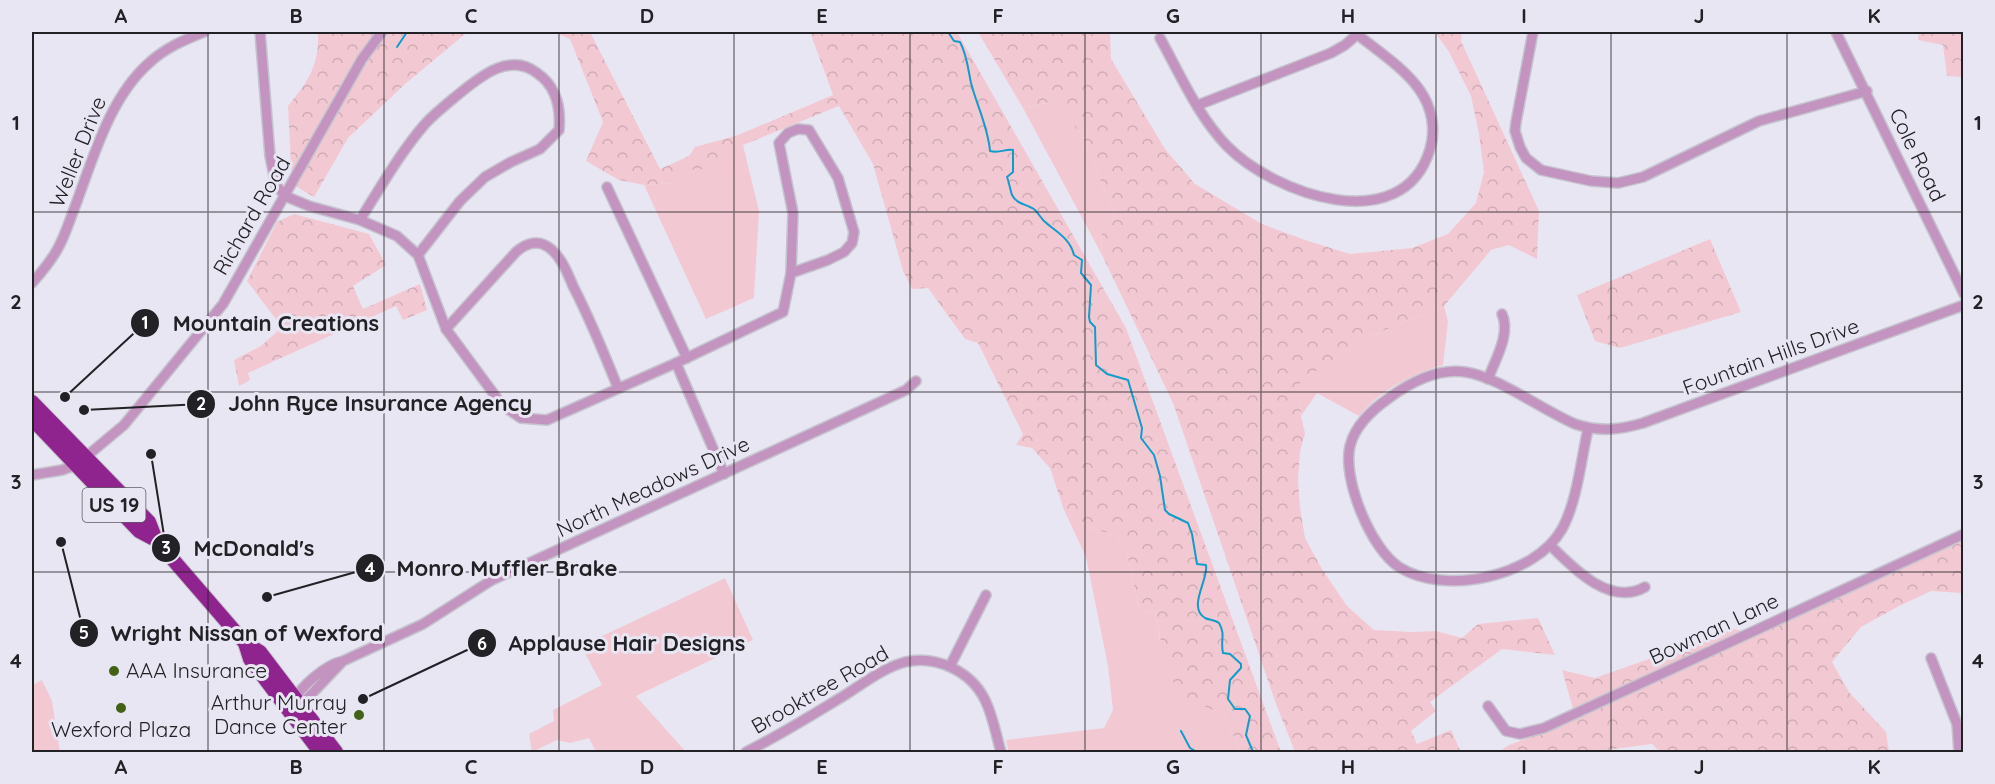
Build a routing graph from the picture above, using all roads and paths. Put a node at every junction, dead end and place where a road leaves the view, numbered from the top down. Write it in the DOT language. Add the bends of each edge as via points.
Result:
graph roads {
  1 [pos="204,32"];
  2 [pos="260,32"];
  3 [pos="382,32"];
  4 [pos="1533,32"];
  5 [pos="1836,32"];
  6 [pos="1359,33"];
  7 [pos="1160,38"];
  8 [pos="1867,91"];
  9 [pos="1198,105"];
  10 [pos="607,187"];
  11 [pos="285,196"];
  12 [pos="360,220"];
  13 [pos="418,255"];
  14 [pos="792,273"];
  15 [pos="32,282"];
  16 [pos="1964,294"];
  17 [pos="1964,305"];
  18 [pos="1502,314"];
  19 [pos="446,329"];
  20 [pos="687,357"];
  21 [pos="676,363"];
  22 [pos="1488,379"];
  23 [pos="916,381"];
  24 [pos="618,388"];
  25 [pos="32,402"];
  26 [pos="32,419"];
  27 [pos="1588,429"];
  28 [pos="82,462"];
  29 [pos="724,474"];
  30 [pos="32,475"];
  31 [pos="1964,534"];
  32 [pos="1550,545"];
  33 [pos="1646,587"];
  34 [pos="986,595"];
  35 [pos="1932,658"];
  36 [pos="950,666"];
  37 [pos="295,704"];
  38 [pos="1488,706"];
  39 [pos="320,753"];
  40 [pos="336,753"];
  41 [pos="746,753"];
  42 [pos="1001,753"];
  43 [pos="1959,753"];
  1 -- 15 [label="street, Weller Drive" via="156,56 124,91 110,117 61,244"];
  2 -- 11 [label="street" via="270,156 276,185"];
  3 -- 11 [label="street, Richard Road" via="362,59"];
  4 -- 8 [label="street" via="1516,122 1520,147 1541,170 1591,181 1633,180 1759,121"];
  5 -- 8 [label="street, Cole Road"];
  6 -- 9 [label="street" via="1331,53"];
  6 -- 9 [label="street" via="1421,90 1433,121 1434,138 1424,168 1384,198 1340,201 1288,186 1227,146"];
  7 -- 9 [label="street"];
  8 -- 16 [label="street, Cole Road"];
  10 -- 20 [label="street"];
  11 -- 12 [label="street"];
  11 -- 28 [label="street, Richard Road" via="213,317 129,421"];
  12 -- 13 [label="street" via="397,236"];
  12 -- 13 [label="street" via="424,125 442,108 498,67 531,68 546,79 553,92 559,105 560,130 540,149 485,177 460,201"];
  13 -- 19 [label="street"];
  14 -- 14 [label="street" via="844,252 852,243 854,232 838,178 809,130 798,129 779,142 793,213"];
  14 -- 20 [label="street" via="783,312"];
  17 -- 27 [label="street, Fountain Hills Drive" via="1643,423 1610,430"];
  18 -- 22 [label="street" via="1505,330"];
  19 -- 24 [label="street" via="502,405 521,418 547,420"];
  19 -- 24 [label="street" via="524,244 535,242 552,250 561,261"];
  20 -- 21 [label="street"];
  21 -- 24 [label="street"];
  21 -- 29 [label="street"];
  22 -- 27 [label="street, Fountain Hills Drive"];
  22 -- 32 [label="street, Fountain Hills Drive" via="1456,371 1436,374 1374,409 1350,444 1349,469 1356,498 1386,554 1400,568 1422,578 1450,581 1504,572 1532,560"];
  23 -- 29 [label="street, North Meadows Drive" via="906,390"];
  25 -- 28 [label="highway, US 19"];
  26 -- 28 [label="highway, US 19"];
  27 -- 32 [label="street, Fountain Hills Drive" via="1570,511"];
  28 -- 30 [label="street"];
  28 -- 37 [label="highway, US 19" via="139,531 156,540 245,643 250,660"];
  29 -- 37 [label="street, North Meadows Drive" via="492,580 423,624 343,661"];
  31 -- 38 [label="street, Bowman Lane" via="1544,728 1520,735 1506,731"];
  32 -- 33 [label="street" via="1581,574 1601,586 1622,592"];
  34 -- 36 [label="street"];
  35 -- 43 [label="street" via="1957,724"];
  36 -- 41 [label="street, Brooktree Road" via="927,661 895,665"];
  36 -- 42 [label="street, Brooktree Road" via="971,681 985,699"];
  37 -- 39 [label="highway, US 19"];
  37 -- 40 [label="highway, US 19"];
}
